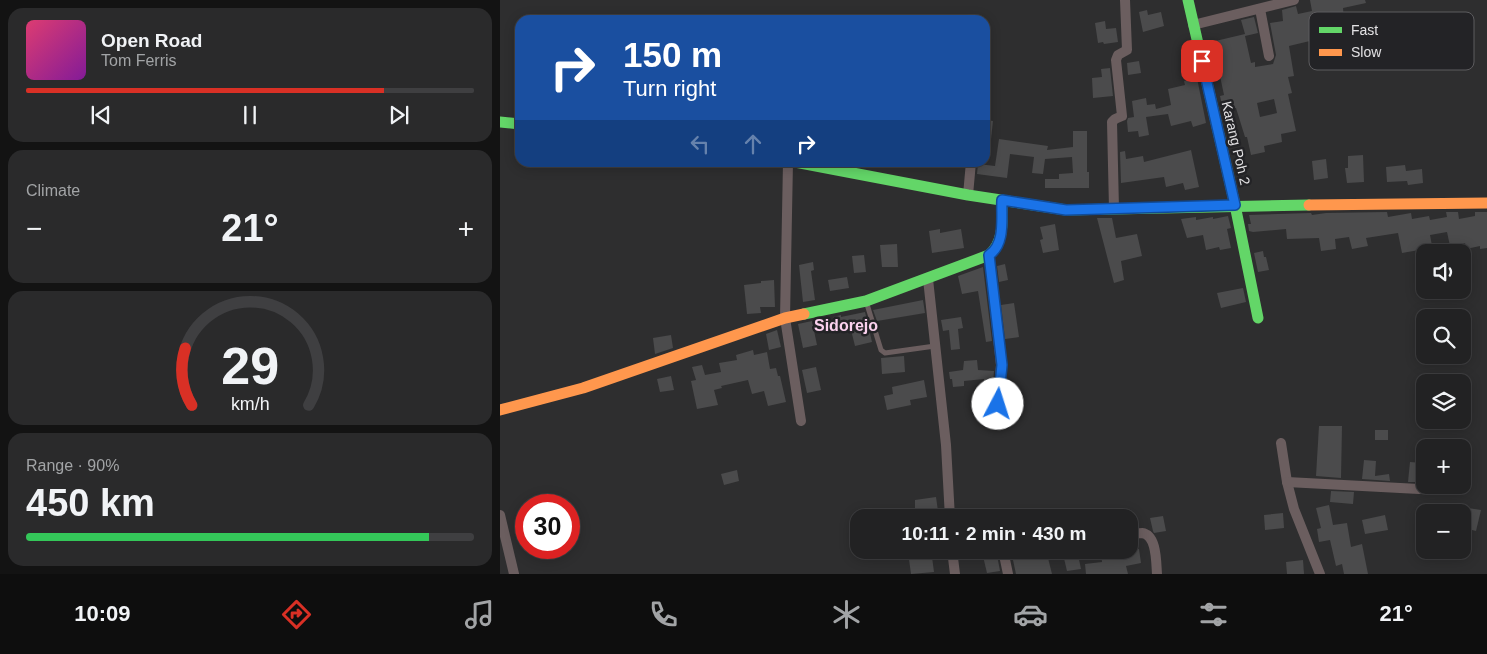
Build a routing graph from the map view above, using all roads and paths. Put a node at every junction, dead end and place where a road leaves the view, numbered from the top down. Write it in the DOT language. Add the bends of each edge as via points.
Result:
graph roads {
  1 [pos="1125,0"];
  2 [pos="1188,0"];
  3 [pos="1294,0"];
  4 [pos="1275,2"];
  5 [pos="1260,9"];
  6 [pos="1193,25"];
  7 [pos="1269,56"];
  8 [pos="500,122"];
  9 [pos="515,124"];
  10 [pos="788,167"];
  11 [pos="821,167"];
  12 [pos="971,167"];
  13 [pos="968,195"];
  14 [pos="1002,200"];
  15 [pos="1487,203"];
  16 [pos="1235,205"];
  17 [pos="1114,209"];
  18 [pos="989,255"];
  19 [pos="928,279"];
  20 [pos="866,301"];
  21 [pos="785,318"];
  22 [pos="1258,318"];
  23 [pos="935,346"];
  24 [pos="998,404"];
  25 [pos="500,410"];
  26 [pos="801,421"];
  27 [pos="1281,443"];
  28 [pos="1286,482"];
  29 [pos="1416,489"];
  30 [pos="950,509"];
  31 [pos="500,516"];
  32 [pos="1138,533"];
  33 [pos="953,559"];
  34 [pos="1006,559"];
  35 [pos="514,574"];
  36 [pos="955,574"];
  37 [pos="1008,574"];
  38 [pos="1157,574"];
  39 [pos="1320,574"];
  1 -- 17 [label="street" via="1127,50 1116,60 1122,116 1112,122"];
  2 -- 6 [label="street, Karang Poh 2"];
  3 -- 4 [label="street"];
  4 -- 5 [label="street"];
  5 -- 6 [label="street"];
  5 -- 7 [label="street"];
  6 -- 16 [label="street, Karang Poh 2"];
  8 -- 9 [label="street"];
  10 -- 21 [label="street"];
  11 -- 13 [label="street"];
  12 -- 13 [label="street"];
  13 -- 14 [label="street"];
  14 -- 17 [label="street" via="1066,210"];
  14 -- 18 [label="street" via="999,243"];
  15 -- 16 [label="street"];
  16 -- 17 [label="street"];
  16 -- 22 [label="street, Karang Poh 2"];
  18 -- 19 [label="street"];
  18 -- 24 [label="street" via="1002,365"];
  19 -- 20 [label="street"];
  19 -- 23 [label="street"];
  20 -- 21 [label="street"];
  20 -- 23 [label="lane" via="881,350 885,353"];
  21 -- 25 [label="street" via="583,388"];
  21 -- 26 [label="street"];
  23 -- 30 [label="street"];
  27 -- 28 [label="street"];
  28 -- 29 [label="street"];
  28 -- 39 [label="street"];
  31 -- 35 [label="street"];
  32 -- 38 [label="street" via="1148,536 1152,542"];
  33 -- 36 [label="street"];
  34 -- 37 [label="street"];
}
